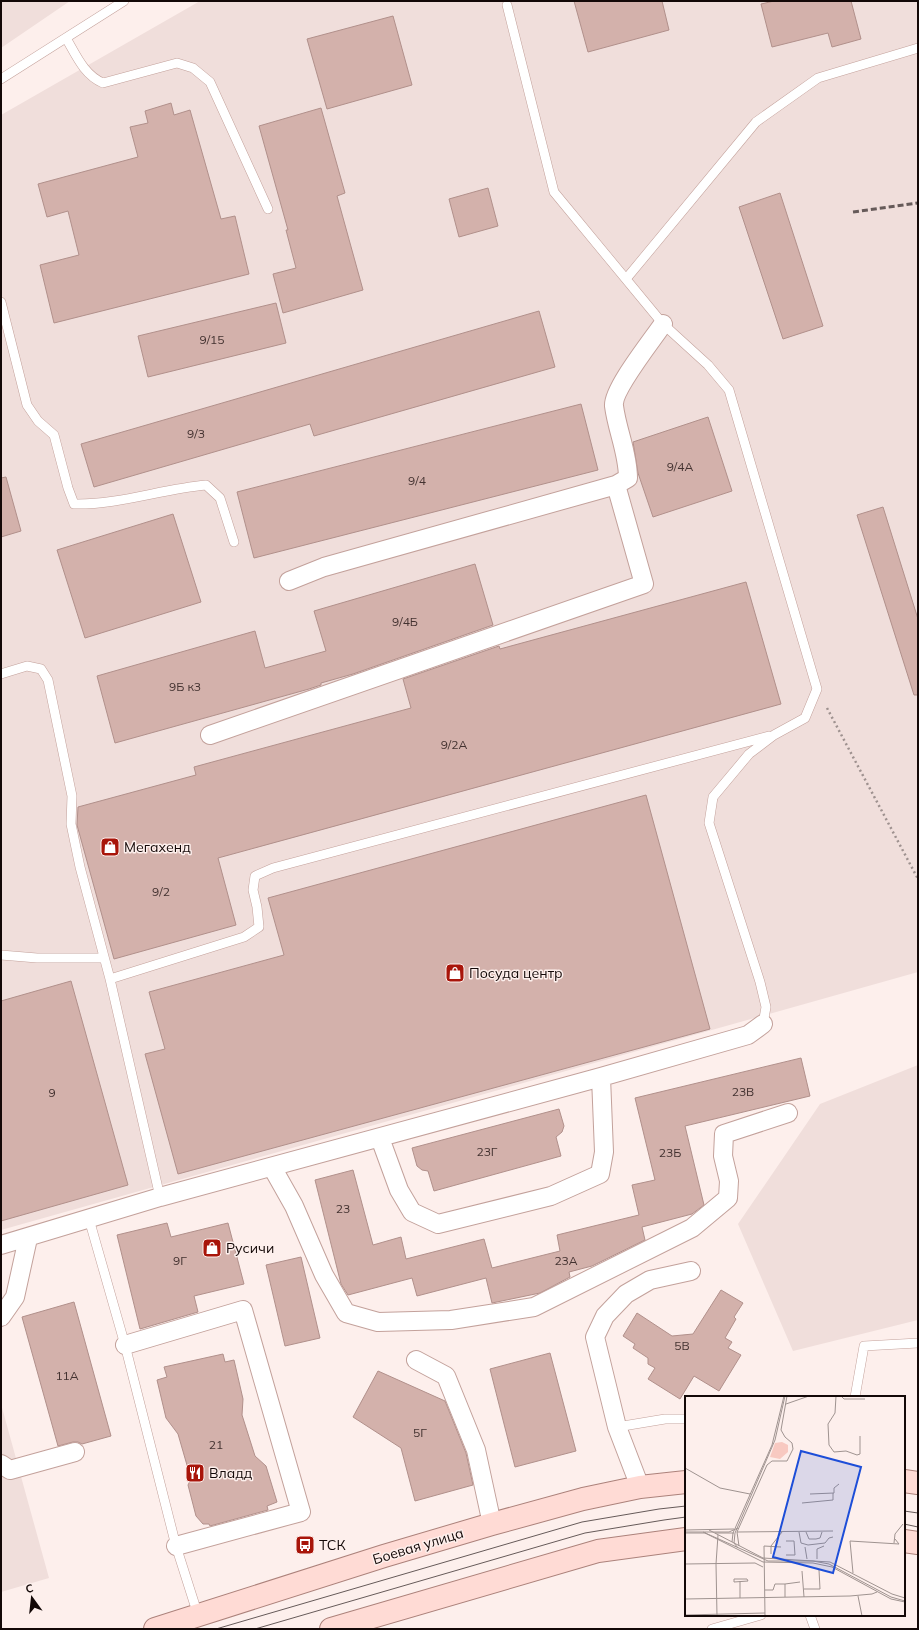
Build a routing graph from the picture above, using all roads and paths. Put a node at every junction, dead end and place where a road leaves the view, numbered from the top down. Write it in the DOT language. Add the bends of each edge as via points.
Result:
graph roads {
  1 [pos="124,1"];
  2 [pos="507,5"];
  3 [pos="66,38"];
  4 [pos="918,48"];
  5 [pos="1,79"];
  6 [pos="268,209"];
  7 [pos="626,279"];
  8 [pos="1,302"];
  9 [pos="663,324"];
  10 [pos="616,486"];
  11 [pos="234,542"];
  12 [pos="290,581"];
  13 [pos="1,674"];
  14 [pos="817,689"];
  15 [pos="210,735"];
  16 [pos="774,735"];
  17 [pos="918,879"];
  18 [pos="1,955"];
  19 [pos="104,958"];
  20 [pos="110,979"];
  21 [pos="763,1024"];
  22 [pos="601,1077"];
  23 [pos="788,1113"];
  24 [pos="380,1138"];
  25 [pos="272,1167"];
  26 [pos="160,1197"];
  27 [pos="89,1219"];
  28 [pos="28,1238"];
  29 [pos="1,1245"];
  30 [pos="691,1271"];
  31 [pos="1,1316"];
  32 [pos="918,1343"];
  33 [pos="125,1345"];
  34 [pos="416,1360"];
  35 [pos="855,1396"];
  36 [pos="685,1419"];
  37 [pos="617,1427"];
  38 [pos="76,1452"];
  39 [pos="1,1464"];
  40 [pos="905,1481"];
  41 [pos="685,1482"];
  42 [pos="918,1483"];
  43 [pos="640,1487"];
  44 [pos="492,1524"];
  45 [pos="685,1539"];
  46 [pos="905,1541"];
  47 [pos="918,1543"];
  48 [pos="176,1546"];
  49 [pos="198,1616"];
  50 [pos="758,1616"];
  51 [pos="810,1616"];
  52 [pos="155,1629"];
  53 [pos="331,1629"];
  54 [pos="712,1629"];
  55 [pos="815,1629"];
  1 -- 3 [label="lane"];
  2 -- 7 [label="lane" via="554,192"];
  3 -- 5 [label="lane"];
  3 -- 6 [label="lane" via="93,79 103,83 177,64 193,68 210,82"];
  4 -- 7 [label="lane" via="818,78 756,122"];
  7 -- 9 [label="lane"];
  8 -- 11 [label="lane" via="27,405 38,421 54,435 74,504 92,505 188,486 206,485 220,498"];
  9 -- 10 [label="street" via="620,386 614,404 628,464 628,478"];
  9 -- 14 [label="lane" via="708,365 729,390"];
  10 -- 12 [label="street" via="324,568"];
  10 -- 15 [label="street" via="644,584"];
  13 -- 19 [label="lane" via="27,666 41,670 48,680 72,796 72,824 77,853"];
  14 -- 16 [label="lane" via="805,718"];
  14 -- 17 [label="path"];
  16 -- 20 [label="lane" via="273,868 255,876 253,890 259,927 244,937"];
  16 -- 21 [label="lane" via="749,754 713,797 709,824 760,982 766,1007"];
  18 -- 19 [label="lane"];
  19 -- 20 [label="lane"];
  20 -- 26 [label="lane"];
  21 -- 22 [label="street" via="748,1035"];
  22 -- 24 [label="street"];
  22 -- 24 [label="street" via="604,1152 600,1174 551,1196 438,1224 412,1212 399,1190"];
  23 -- 25 [label="street" via="724,1134 723,1156 729,1181 728,1198 692,1228 534,1307 451,1320 378,1322 346,1312 324,1275 294,1206"];
  24 -- 25 [label="street"];
  25 -- 26 [label="street"];
  26 -- 27 [label="street"];
  27 -- 28 [label="street"];
  27 -- 33 [label="lane"];
  28 -- 29 [label="street"];
  28 -- 31 [label="street" via="15,1297"];
  30 -- 37 [label="street" via="650,1280 626,1294 605,1316 595,1337"];
  32 -- 35 [label="lane" via="864,1346"];
  33 -- 48 [label="lane"];
  33 -- 48 [label="street" via="243,1310 300,1512"];
  34 -- 44 [label="street" via="446,1376 476,1450"];
  36 -- 37 [label="lane" via="665,1419"];
  37 -- 43 [label="street"];
  38 -- 39 [label="street" via="10,1470"];
  40 -- 42 [label="main road"];
  41 -- 43 [label="main road, Боевая улица"];
  43 -- 44 [label="main road, Боевая улица" via="583,1499"];
  44 -- 49 [label="main road, Боевая улица"];
  45 -- 53 [label="main road" via="598,1551"];
  46 -- 47 [label="main road"];
  48 -- 49 [label="lane"];
  49 -- 52 [label="main road, Боевая улица"];
  50 -- 54 [label="lane"];
  51 -- 55 [label="lane"];
}
